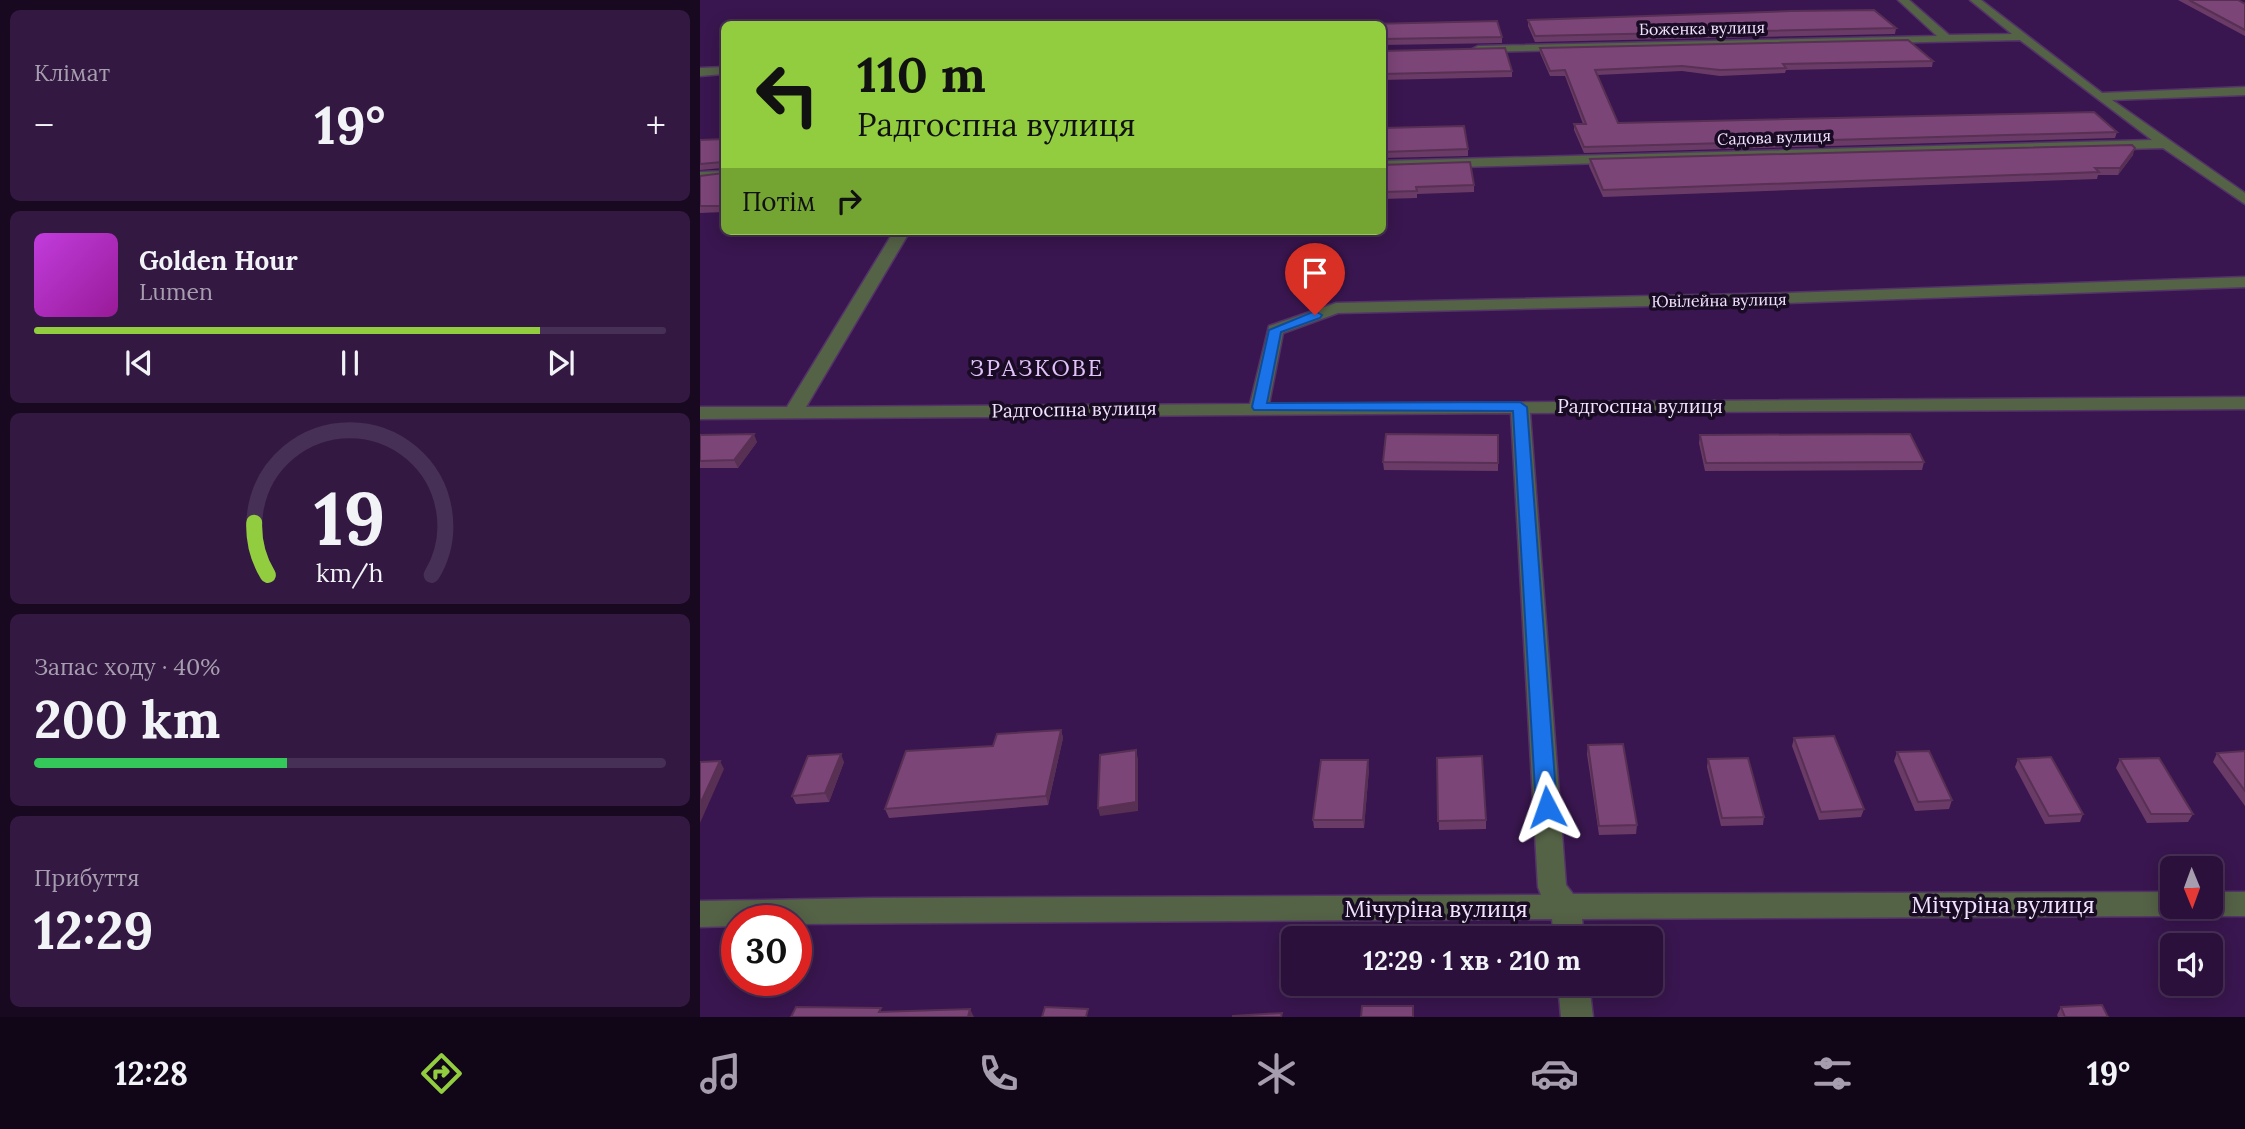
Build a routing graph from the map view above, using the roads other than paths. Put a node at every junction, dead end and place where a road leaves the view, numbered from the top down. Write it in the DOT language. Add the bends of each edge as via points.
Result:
graph roads {
  1 [pos="1903,0"];
  2 [pos="1975,0"];
  3 [pos="2022,37"];
  4 [pos="1946,38"];
  5 [pos="1464,49"];
  6 [pos="721,71"];
  7 [pos="700,72"];
  8 [pos="2245,91"];
  9 [pos="2099,97"];
  10 [pos="2167,144"];
  11 [pos="1386,164"];
  12 [pos="721,175"];
  13 [pos="700,176"];
  14 [pos="2245,200"];
  15 [pos="900,235"];
  16 [pos="2245,282"];
  17 [pos="2245,403"];
  18 [pos="1259,407"];
  19 [pos="1520,407"];
  20 [pos="793,412"];
  21 [pos="700,413"];
  22 [pos="2160,904"];
  23 [pos="2223,904"];
  24 [pos="2245,904"];
  25 [pos="1566,909"];
  26 [pos="700,914"];
  27 [pos="1568,926"];
  28 [pos="1575,996"];
  29 [pos="1577,1017"];
  1 -- 4 [label="street"];
  2 -- 3 [label="street"];
  3 -- 4 [label="street, Боженка вулиця"];
  3 -- 9 [label="street"];
  4 -- 5 [label="street, Боженка вулиця"];
  6 -- 7 [label="street"];
  8 -- 9 [label="street"];
  9 -- 10 [label="street"];
  10 -- 11 [label="street, Садова вулиця"];
  10 -- 14 [label="street"];
  12 -- 13 [label="street"];
  15 -- 20 [label="street"];
  16 -- 18 [label="street, Ювілейна вулиця" via="1336,308 1275,330"];
  17 -- 19 [label="street, Радгоспна вулиця"];
  18 -- 19 [label="street, Радгоспна вулиця"];
  18 -- 20 [label="street, Радгоспна вулиця"];
  19 -- 25 [label="street" via="1552,887"];
  20 -- 21 [label="street, Радгоспна вулиця"];
  22 -- 25 [label="street, Мічуріна вулиця"];
  23 -- 24 [label="street"];
  25 -- 26 [label="street, Мічуріна вулиця"];
  25 -- 27 [label="street"];
  28 -- 29 [label="street"];
}
